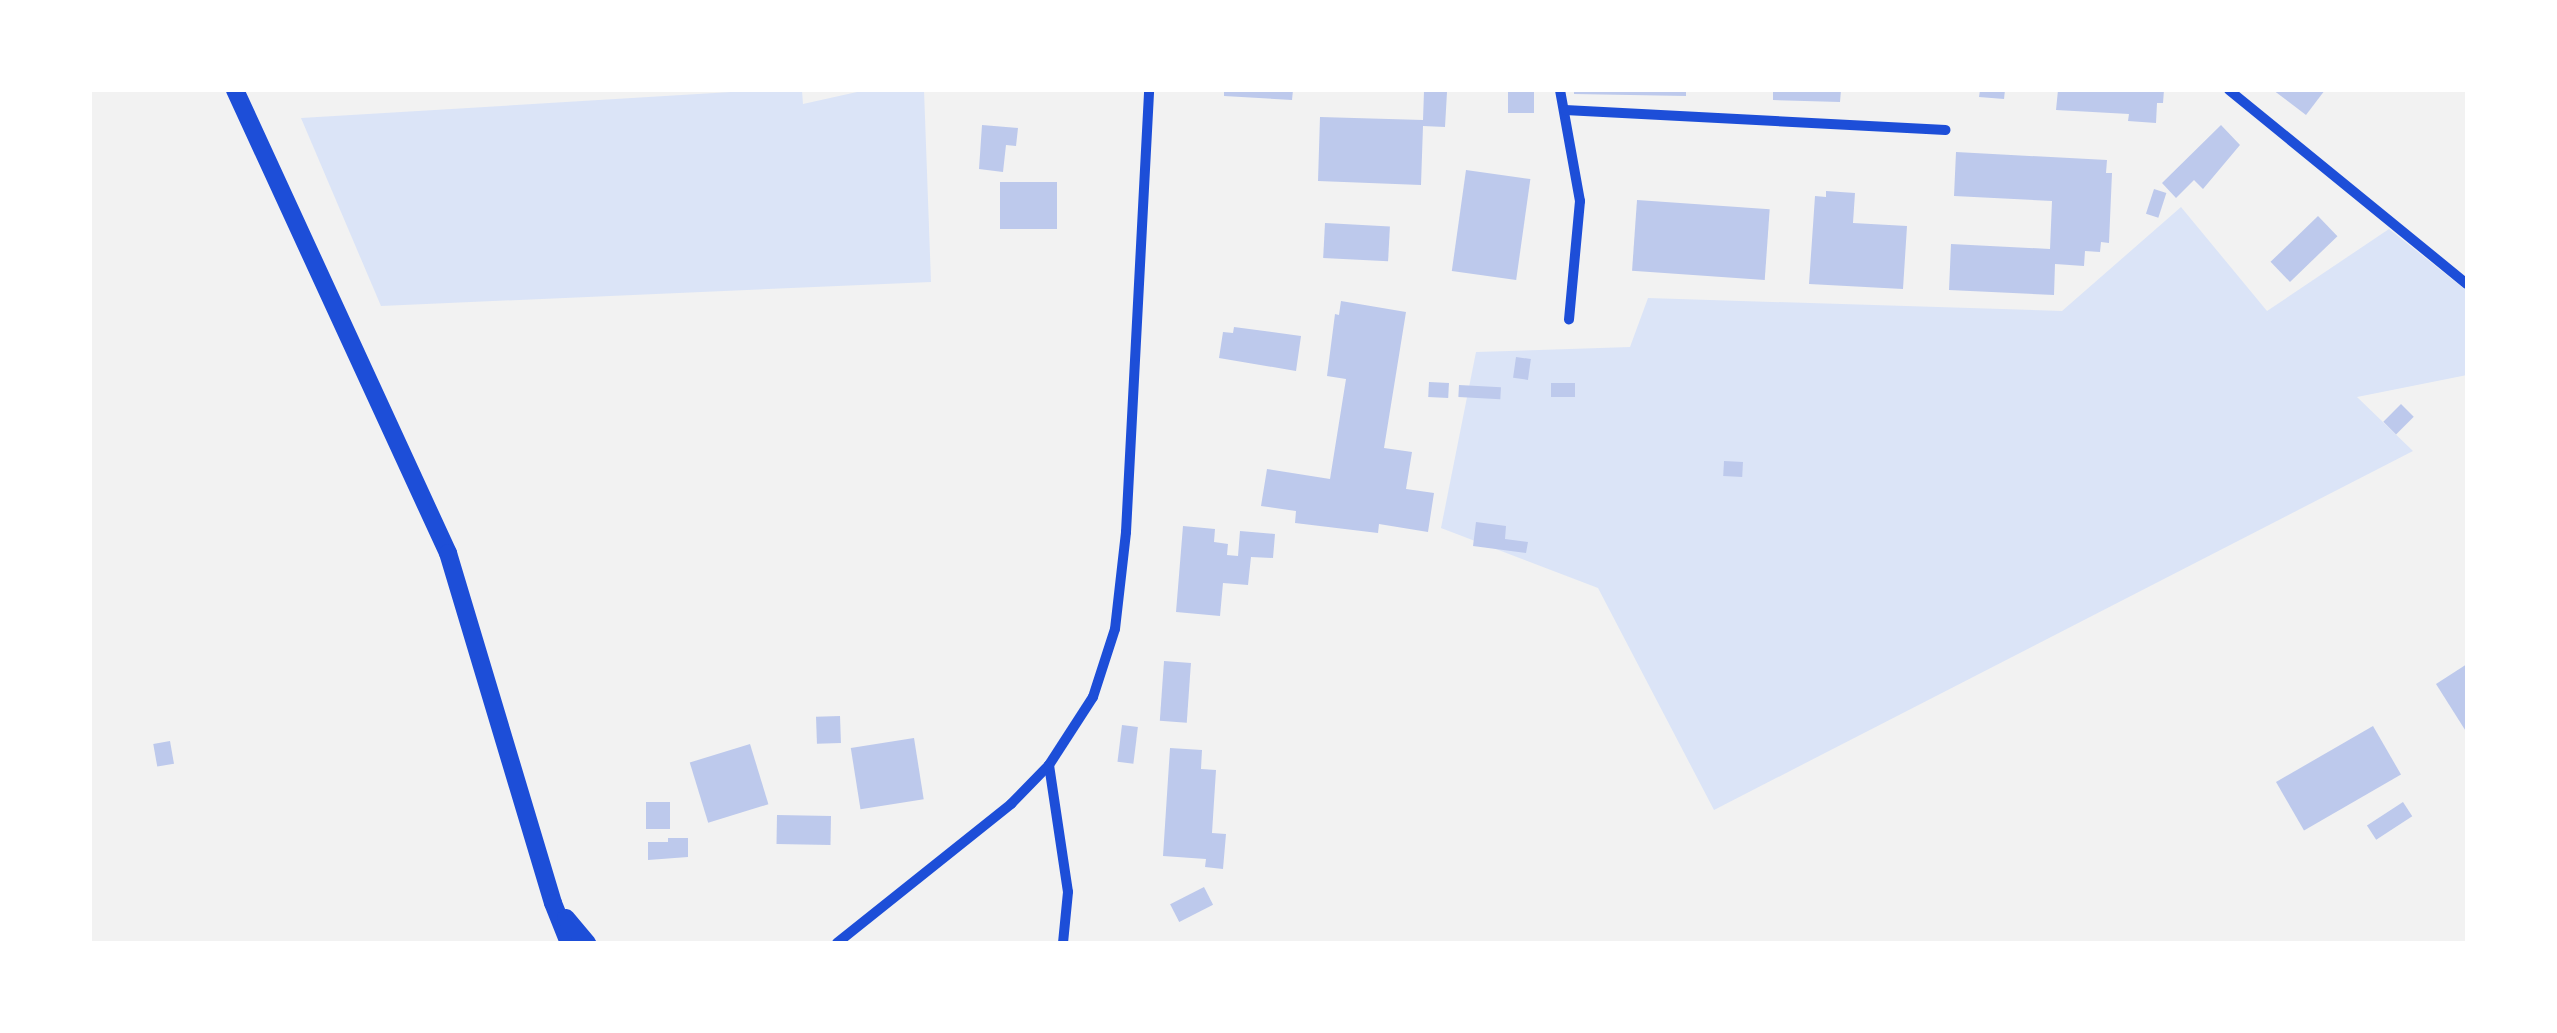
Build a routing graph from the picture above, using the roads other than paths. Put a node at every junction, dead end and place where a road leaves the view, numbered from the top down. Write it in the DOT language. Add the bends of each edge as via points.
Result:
graph roads {
  1 [pos="235,90"];
  2 [pos="1149,90"];
  3 [pos="1560,90"];
  4 [pos="2229,90"];
  5 [pos="1565,110"];
  6 [pos="1945,130"];
  7 [pos="2467,284"];
  8 [pos="1569,319"];
  9 [pos="1049,765"];
  10 [pos="553,902"];
  11 [pos="570,943"];
  12 [pos="587,943"];
  13 [pos="837,943"];
  14 [pos="1064,943"];
  1 -- 10 [label="street" via="448,553"];
  2 -- 9 [label="street" via="1115,630 1092,696"];
  3 -- 5 [label="street"];
  4 -- 7 [label="street"];
  5 -- 6 [label="street"];
  5 -- 8 [label="street" via="1580,202"];
  9 -- 13 [label="street" via="972,838"];
  9 -- 14 [label="street" via="1068,892"];
  10 -- 11 [label="street"];
  10 -- 12 [label="street"];
}
